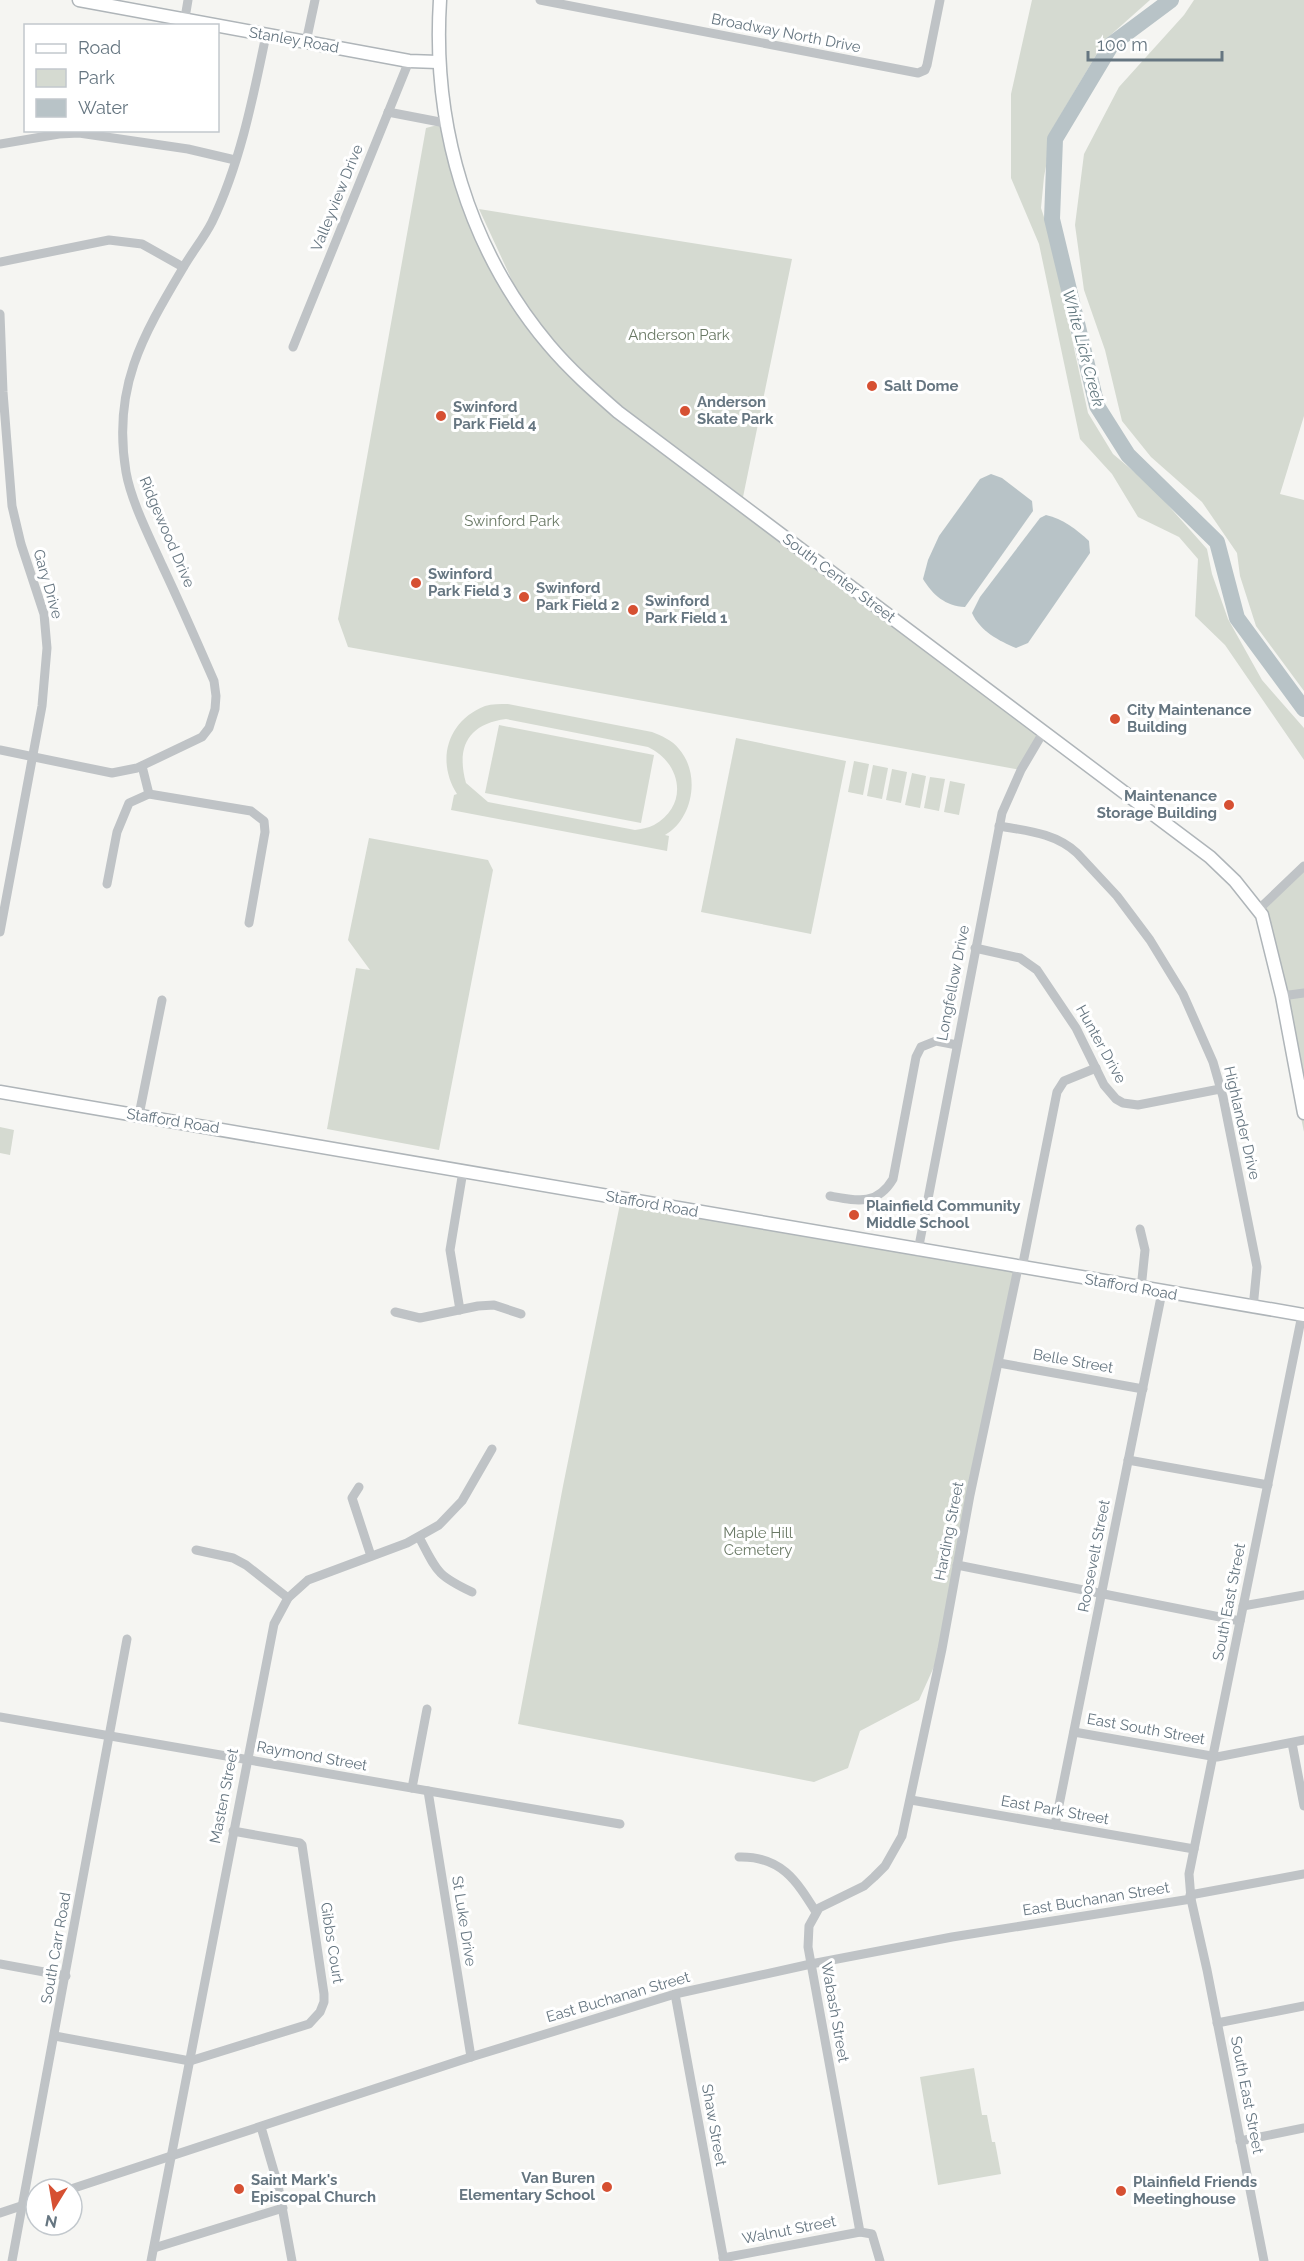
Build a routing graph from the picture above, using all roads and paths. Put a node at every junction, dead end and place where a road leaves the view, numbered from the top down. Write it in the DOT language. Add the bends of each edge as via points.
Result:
graph roads {
  1 [pos="79,0"];
  2 [pos="188,0"];
  3 [pos="315,0"];
  4 [pos="440,0"];
  5 [pos="540,0"];
  6 [pos="940,2"];
  7 [pos="185,18"];
  8 [pos="214,24"];
  9 [pos="219,25"];
  10 [pos="266,35"];
  11 [pos="306,42"];
  12 [pos="409,61"];
  13 [pos="438,62"];
  14 [pos="388,112"];
  15 [pos="446,123"];
  16 [pos="0,144"];
  17 [pos="235,160"];
  18 [pos="0,261"];
  19 [pos="183,267"];
  20 [pos="0,314"];
  21 [pos="293,347"];
  22 [pos="1044,731"];
  23 [pos="0,750"];
  24 [pos="33,756"];
  25 [pos="142,766"];
  26 [pos="149,794"];
  27 [pos="999,826"];
  28 [pos="1304,866"];
  29 [pos="107,884"];
  30 [pos="1258,910"];
  31 [pos="249,923"];
  32 [pos="0,932"];
  33 [pos="975,948"];
  34 [pos="1304,993"];
  35 [pos="1282,996"];
  36 [pos="162,1000"];
  37 [pos="957,1045"];
  38 [pos="1096,1068"];
  39 [pos="1220,1089"];
  40 [pos="0,1092"];
  41 [pos="1304,1113"];
  42 [pos="139,1115"];
  43 [pos="463,1171"];
  44 [pos="830,1196"];
  45 [pos="1140,1229"];
  46 [pos="918,1251"];
  47 [pos="1020,1268"];
  48 [pos="1141,1289"];
  49 [pos="1162,1292"];
  50 [pos="1253,1308"];
  51 [pos="460,1310"];
  52 [pos="395,1312"];
  53 [pos="520,1314"];
  54 [pos="1303,1315"];
  55 [pos="999,1363"];
  56 [pos="1143,1389"];
  57 [pos="492,1449"];
  58 [pos="1128,1460"];
  59 [pos="1268,1485"];
  60 [pos="359,1487"];
  61 [pos="419,1537"];
  62 [pos="196,1550"];
  63 [pos="371,1556"];
  64 [pos="957,1565"];
  65 [pos="472,1592"];
  66 [pos="1102,1593"];
  67 [pos="1304,1595"];
  68 [pos="288,1598"];
  69 [pos="1243,1606"];
  70 [pos="1240,1621"];
  71 [pos="127,1639"];
  72 [pos="428,1709"];
  73 [pos="0,1717"];
  74 [pos="1074,1732"];
  75 [pos="110,1736"];
  76 [pos="1304,1740"];
  77 [pos="1292,1743"];
  78 [pos="1213,1757"];
  79 [pos="246,1759"];
  80 [pos="412,1788"];
  81 [pos="428,1791"];
  82 [pos="911,1800"];
  83 [pos="1304,1806"];
  84 [pos="620,1824"];
  85 [pos="1055,1825"];
  86 [pos="233,1831"];
  87 [pos="1194,1849"];
  88 [pos="739,1857"];
  89 [pos="1304,1874"];
  90 [pos="1191,1897"];
  91 [pos="816,1912"];
  92 [pos="0,1964"];
  93 [pos="811,1964"];
  94 [pos="66,1976"];
  95 [pos="675,1994"];
  96 [pos="1304,2006"];
  97 [pos="1217,2023"];
  98 [pos="55,2036"];
  99 [pos="471,2057"];
  100 [pos="190,2061"];
  101 [pos="261,2127"];
  102 [pos="1304,2128"];
  103 [pos="1240,2141"];
  104 [pos="173,2154"];
  105 [pos="84,2185"];
  106 [pos="22,2206"];
  107 [pos="283,2208"];
  108 [pos="0,2213"];
  109 [pos="860,2232"];
  110 [pos="154,2248"];
  111 [pos="723,2260"];
  112 [pos="12,2261"];
  113 [pos="151,2261"];
  114 [pos="292,2261"];
  115 [pos="880,2261"];
  116 [pos="1264,2261"];
  1 -- 7 [label="street, Stanley Road"];
  2 -- 7 [label="street"];
  3 -- 11 [label="street"];
  4 -- 13 [label="street, South Center Street"];
  5 -- 6 [label="street, Broadway North Drive" via="918,73 927,65"];
  7 -- 8 [label="street, Stanley Road"];
  9 -- 10 [label="street, Stanley Road"];
  10 -- 11 [label="street, Stanley Road"];
  10 -- 17 [label="street, Ridgewood Drive" via="250,112"];
  11 -- 12 [label="street, Stanley Road"];
  12 -- 13 [label="street, Stanley Road"];
  12 -- 14 [label="street, Valleyview Drive"];
  13 -- 15 [label="street, South Center Street"];
  14 -- 15 [label="street"];
  14 -- 21 [label="street, Valleyview Drive"];
  15 -- 22 [label="street, South Center Street" via="466,200 504,282 549,345 581,379 618,412"];
  16 -- 17 [label="street" via="79,133"];
  17 -- 19 [label="street, Ridgewood Drive" via="211,223"];
  18 -- 19 [label="street" via="109,240 142,244"];
  19 -- 25 [label="street, Ridgewood Drive" via="139,346 130,373 124,410 124,455 145,527 214,681 216,696 213,718 202,737"];
  20 -- 24 [label="street, Gary Drive" via="12,506 46,633 46,671"];
  22 -- 27 [label="street, Longfellow Drive" via="1012,787"];
  22 -- 30 [label="street, South Center Street" via="1210,857"];
  23 -- 24 [label="street, Ridgewood Drive"];
  24 -- 25 [label="street, Ridgewood Drive" via="112,773"];
  24 -- 32 [label="street, Gary Drive"];
  25 -- 26 [label="street"];
  26 -- 29 [label="street" via="129,803 117,832"];
  26 -- 31 [label="street" via="251,811 264,821"];
  27 -- 33 [label="street, Longfellow Drive"];
  27 -- 39 [label="street, Highlander Drive" via="1060,840 1117,896 1183,994 1213,1062"];
  28 -- 30 [label="street"];
  30 -- 35 [label="street, South Center Street"];
  33 -- 37 [label="street, Longfellow Drive"];
  33 -- 38 [label="street, Hunter Drive" via="1020,958 1037,970 1076,1028"];
  34 -- 35 [label="street"];
  35 -- 41 [label="street, South Center Street"];
  36 -- 42 [label="street"];
  37 -- 44 [label="street" via="936,1041 921,1047 916,1057 893,1179 886,1191 872,1199"];
  37 -- 46 [label="street, Longfellow Drive"];
  38 -- 39 [label="street, Hunter Drive" via="1110,1094 1130,1105"];
  38 -- 47 [label="street, Harding Street" via="1064,1081 1057,1092"];
  39 -- 50 [label="street, Highlander Drive" via="1257,1267"];
  40 -- 42 [label="street, Stafford Road"];
  42 -- 43 [label="street, Stafford Road"];
  43 -- 46 [label="street, Stafford Road"];
  43 -- 51 [label="street" via="450,1250"];
  45 -- 48 [label="street" via="1146,1250"];
  46 -- 47 [label="street, Stafford Road"];
  47 -- 48 [label="street, Stafford Road"];
  47 -- 55 [label="street, Harding Street"];
  48 -- 49 [label="street, Stafford Road"];
  49 -- 50 [label="street, Stafford Road"];
  49 -- 56 [label="street, Roosevelt Street"];
  50 -- 54 [label="street, Stafford Road"];
  51 -- 52 [label="street" via="420,1318"];
  51 -- 53 [label="street" via="494,1305"];
  54 -- 59 [label="street, South East Street"];
  55 -- 56 [label="street, Belle Street"];
  55 -- 64 [label="street, Harding Street"];
  56 -- 58 [label="street, Roosevelt Street"];
  57 -- 61 [label="street, Masten Street" via="453,1512"];
  58 -- 59 [label="street"];
  58 -- 66 [label="street, Roosevelt Street"];
  59 -- 69 [label="street, South East Street"];
  60 -- 63 [label="street" via="352,1498"];
  61 -- 63 [label="street, Masten Street"];
  61 -- 65 [label="street" via="435,1569 446,1580"];
  62 -- 68 [label="street" via="246,1564"];
  63 -- 68 [label="street, Masten Street" via="308,1580"];
  64 -- 66 [label="street"];
  64 -- 82 [label="street, Harding Street"];
  66 -- 70 [label="street"];
  66 -- 74 [label="street, Roosevelt Street"];
  67 -- 69 [label="street"];
  68 -- 79 [label="street, Masten Street" via="274,1624"];
  69 -- 70 [label="street, South East Street"];
  70 -- 78 [label="street, South East Street"];
  71 -- 75 [label="street, South Carr Road"];
  72 -- 80 [label="street"];
  73 -- 75 [label="street, Raymond Street"];
  74 -- 78 [label="street, East South Street"];
  74 -- 85 [label="street, Roosevelt Street"];
  75 -- 79 [label="street, Raymond Street"];
  75 -- 94 [label="street, South Carr Road"];
  76 -- 77 [label="street"];
  77 -- 78 [label="street"];
  77 -- 83 [label="street"];
  78 -- 87 [label="street, South East Street"];
  79 -- 80 [label="street, Raymond Street"];
  79 -- 86 [label="street, Masten Street"];
  80 -- 81 [label="street, Raymond Street"];
  81 -- 84 [label="street, Raymond Street"];
  81 -- 99 [label="street, St Luke Drive"];
  82 -- 85 [label="street, East Park Street"];
  82 -- 91 [label="street" via="902,1836 885,1866 864,1886"];
  85 -- 87 [label="street, East Park Street"];
  86 -- 100 [label="street, Masten Street"];
  86 -- 100 [label="street, Gibbs Court" via="302,1845 324,2002 316,2018 299,2028"];
  87 -- 90 [label="street, South East Street" via="1189,1874"];
  88 -- 91 [label="street" via="760,1859 782,1868 798,1883"];
  89 -- 90 [label="street, East Buchanan Street"];
  90 -- 93 [label="street, East Buchanan Street"];
  90 -- 97 [label="street, South East Street"];
  91 -- 93 [label="street, Wabash Street" via="808,1937"];
  92 -- 94 [label="street"];
  93 -- 95 [label="street, East Buchanan Street"];
  93 -- 109 [label="street, Wabash Street"];
  94 -- 98 [label="street, South Carr Road"];
  95 -- 99 [label="street, East Buchanan Street"];
  95 -- 111 [label="street, Shaw Street"];
  96 -- 97 [label="street"];
  97 -- 103 [label="street, South East Street"];
  98 -- 100 [label="street"];
  98 -- 106 [label="street, South Carr Road"];
  99 -- 101 [label="street, East Buchanan Street"];
  100 -- 104 [label="street, Masten Street"];
  101 -- 104 [label="street, East Buchanan Street"];
  101 -- 107 [label="street"];
  102 -- 103 [label="street"];
  103 -- 116 [label="street, South East Street"];
  104 -- 105 [label="street, East Buchanan Street"];
  104 -- 110 [label="street, Masten Street"];
  106 -- 108 [label="street"];
  106 -- 112 [label="street, South Carr Road"];
  107 -- 110 [label="street"];
  107 -- 114 [label="street"];
  109 -- 111 [label="street, Walnut Street"];
  109 -- 115 [label="street" via="872,2234"];
  110 -- 113 [label="street, Masten Street"];
}
